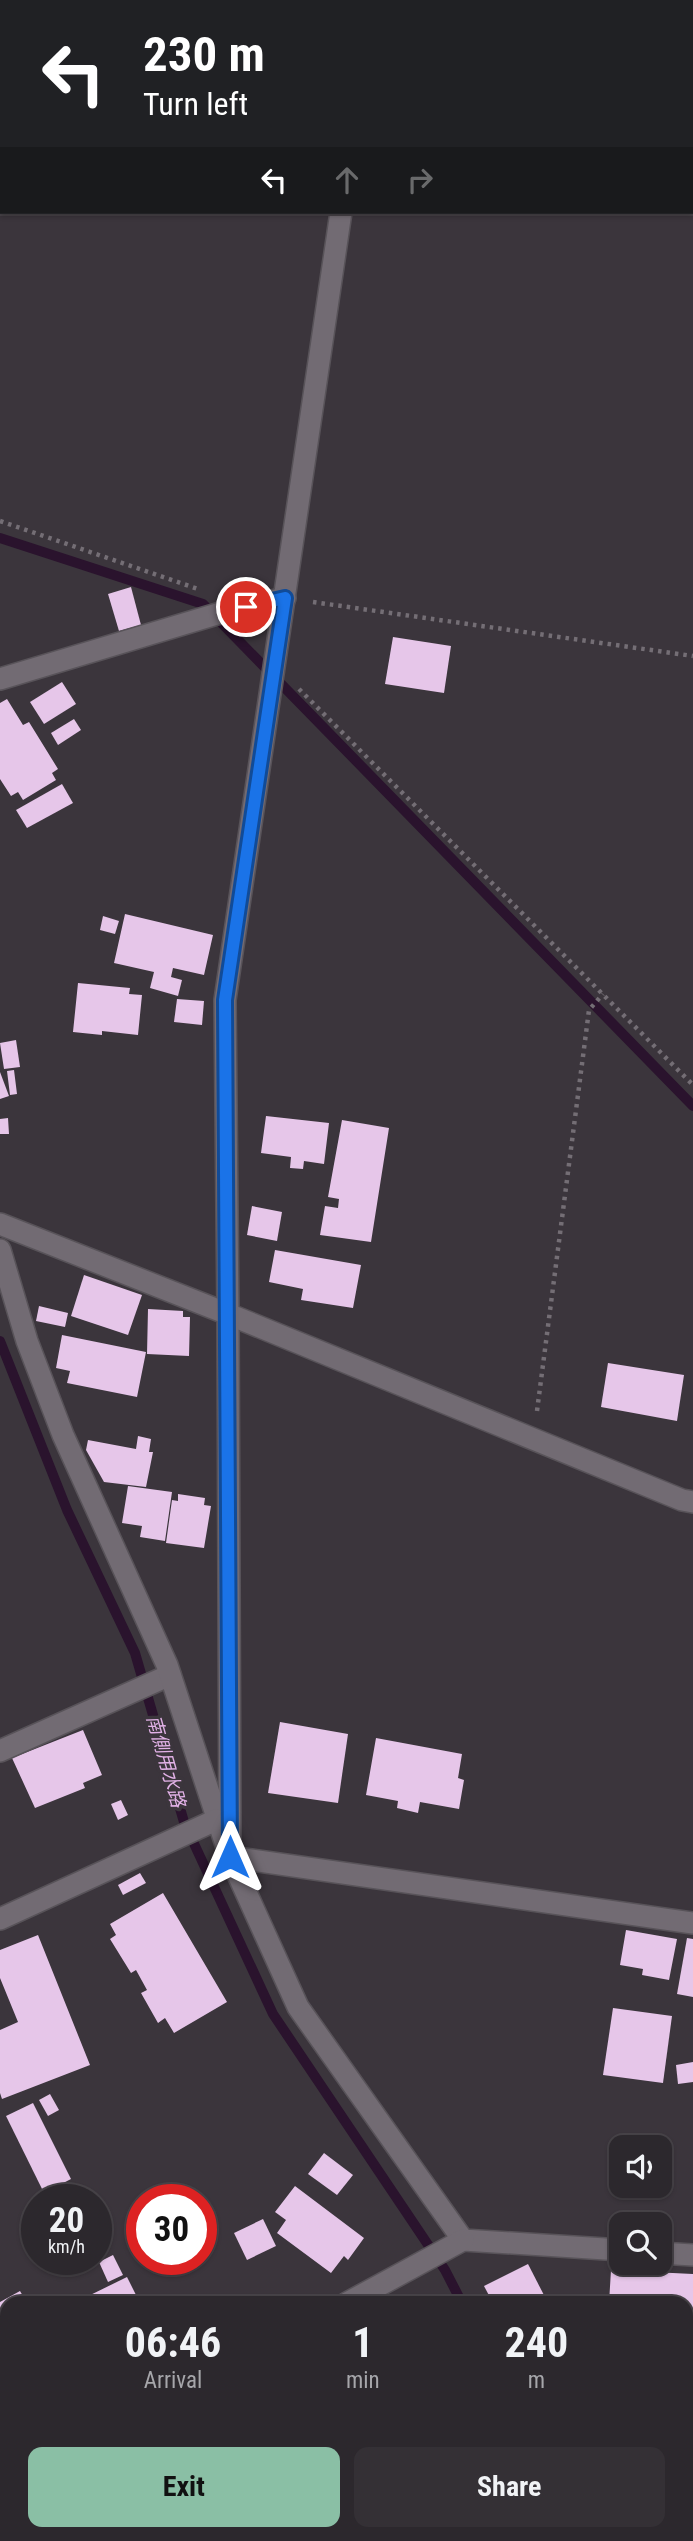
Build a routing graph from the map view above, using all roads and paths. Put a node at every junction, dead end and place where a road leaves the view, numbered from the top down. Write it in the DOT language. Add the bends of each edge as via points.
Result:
graph roads {
  1 [pos="341,214"];
  2 [pos="0,521"];
  3 [pos="285,598"];
  4 [pos="227,611"];
  5 [pos="693,656"];
  6 [pos="274,664"];
  7 [pos="0,679"];
  8 [pos="603,994"];
  9 [pos="693,1085"];
  10 [pos="0,1224"];
  11 [pos="0,1250"];
  12 [pos="228,1314"];
  13 [pos="533,1441"];
  14 [pos="693,1502"];
  15 [pos="165,1678"];
  16 [pos="0,1751"];
  17 [pos="207,1823"];
  18 [pos="230,1857"];
  19 [pos="0,1919"];
  20 [pos="693,1923"];
  21 [pos="454,2244"];
  22 [pos="609,2250"];
  23 [pos="672,2254"];
  24 [pos="693,2255"];
  25 [pos="360,2296"];
  1 -- 3 [label="street"];
  2 -- 4 [label="path" via="217,595"];
  3 -- 4 [label="street"];
  3 -- 5 [label="path"];
  3 -- 6 [label="street"];
  4 -- 7 [label="street"];
  6 -- 8 [label="path"];
  6 -- 12 [label="street" via="225,1000"];
  8 -- 9 [label="path"];
  8 -- 13 [label="path" via="589,1010"];
  10 -- 12 [label="street"];
  11 -- 15 [label="street" via="62,1435"];
  12 -- 13 [label="street"];
  12 -- 18 [label="street"];
  13 -- 14 [label="street"];
  15 -- 16 [label="street"];
  15 -- 17 [label="street"];
  17 -- 18 [label="street"];
  17 -- 19 [label="street"];
  18 -- 20 [label="street"];
  18 -- 21 [label="street" via="298,2007"];
  21 -- 22 [label="street"];
  21 -- 25 [label="street"];
  23 -- 24 [label="street"];
}
